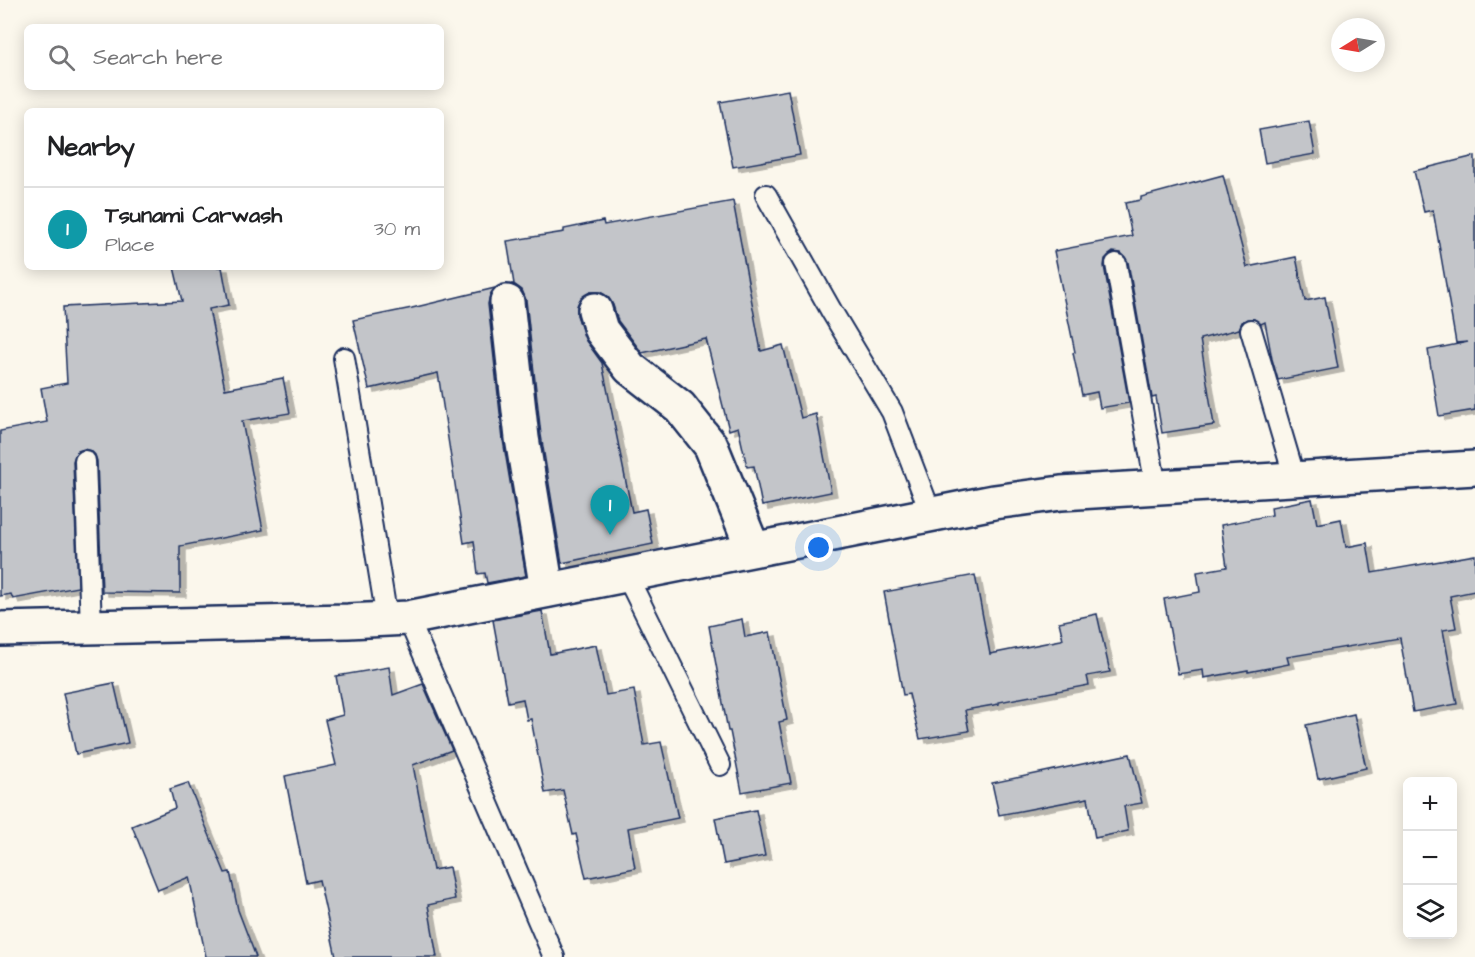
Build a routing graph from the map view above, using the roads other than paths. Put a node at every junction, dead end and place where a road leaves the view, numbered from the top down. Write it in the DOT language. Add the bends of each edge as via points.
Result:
graph roads {
  1 [pos="766,195"];
  2 [pos="1116,264"];
  3 [pos="507,302"];
  4 [pos="595,310"];
  5 [pos="1251,330"];
  6 [pos="344,358"];
  7 [pos="86,461"];
  8 [pos="1475,468"];
  9 [pos="1294,479"];
  10 [pos="1156,488"];
  11 [pos="931,514"];
  12 [pos="753,549"];
  13 [pos="626,574"];
  14 [pos="547,590"];
  15 [pos="398,618"];
  16 [pos="91,627"];
  17 [pos="0,629"];
  18 [pos="720,765"];
  19 [pos="554,957"];
  1 -- 11 [label="lane" via="892,412"];
  2 -- 10 [label="lane"];
  3 -- 14 [label="street" via="522,438"];
  4 -- 12 [label="street" via="601,330 630,368 680,407 711,446"];
  5 -- 9 [label="lane"];
  6 -- 15 [label="lane"];
  7 -- 16 [label="lane"];
  8 -- 9 [label="street"];
  9 -- 10 [label="street"];
  10 -- 11 [label="street" via="1061,493"];
  11 -- 12 [label="street"];
  12 -- 13 [label="street"];
  13 -- 14 [label="street"];
  13 -- 18 [label="lane"];
  14 -- 15 [label="street"];
  15 -- 16 [label="street"];
  15 -- 19 [label="lane"];
  16 -- 17 [label="street"];
}
